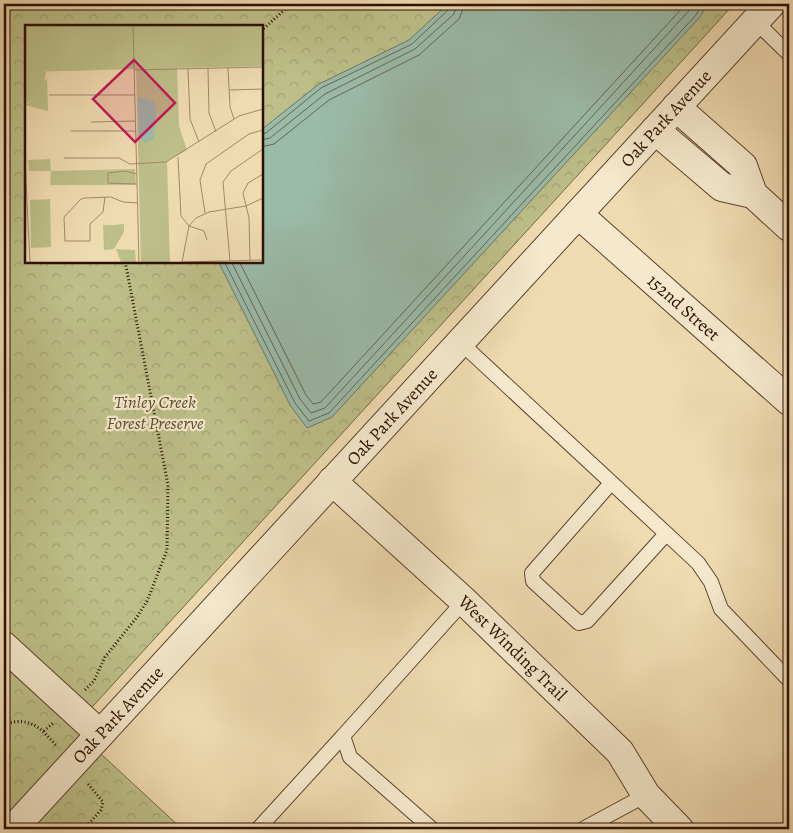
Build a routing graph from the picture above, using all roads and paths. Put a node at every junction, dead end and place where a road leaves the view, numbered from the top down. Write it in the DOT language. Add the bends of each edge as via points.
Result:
graph roads {
  1 [pos="290,4"];
  2 [pos="763,13"];
  3 [pos="262,30"];
  4 [pos="789,54"];
  5 [pos="676,107"];
  6 [pos="655,130"];
  7 [pos="753,194"];
  8 [pos="578,214"];
  9 [pos="789,227"];
  10 [pos="125,262"];
  11 [pos="460,342"];
  12 [pos="789,401"];
  13 [pos="332,481"];
  14 [pos="612,483"];
  15 [pos="666,534"];
  16 [pos="464,601"];
  17 [pos="4,646"];
  18 [pos="789,680"];
  19 [pos="94,681"];
  20 [pos="4,725"];
  21 [pos="44,731"];
  22 [pos="100,734"];
  23 [pos="343,736"];
  24 [pos="89,785"];
  25 [pos="646,795"];
  26 [pos="13,829"];
  27 [pos="84,829"];
  28 [pos="258,829"];
  29 [pos="432,829"];
  30 [pos="583,829"];
  31 [pos="679,829"];
  1 -- 3 [label="path"];
  2 -- 4 [label="lane"];
  2 -- 5 [label="street, Oak Park Avenue"];
  5 -- 6 [label="street, Oak Park Avenue"];
  5 -- 7 [label="street" via="742,166"];
  6 -- 7 [label="street" via="722,187"];
  6 -- 8 [label="street, Oak Park Avenue"];
  7 -- 9 [label="street"];
  8 -- 11 [label="street, Oak Park Avenue"];
  8 -- 12 [label="street, 152nd Street"];
  10 -- 19 [label="path" via="168,485 167,550 147,601 105,657"];
  11 -- 13 [label="street, Oak Park Avenue"];
  11 -- 14 [label="lane"];
  13 -- 16 [label="street, West Winding Trail"];
  13 -- 22 [label="street, Oak Park Avenue"];
  14 -- 15 [label="lane"];
  14 -- 15 [label="lane" via="532,573 534,581 579,623 587,621"];
  15 -- 18 [label="lane" via="698,563 712,582 721,609"];
  16 -- 23 [label="lane"];
  16 -- 25 [label="street, West Winding Trail" via="620,752"];
  17 -- 22 [label="street"];
  20 -- 21 [label="path" via="15,720 30,723"];
  22 -- 26 [label="street, Oak Park Avenue"];
  23 -- 28 [label="lane"];
  23 -- 29 [label="lane" via="350,757"];
  24 -- 27 [label="path" via="103,802 101,810"];
  25 -- 30 [label="lane"];
  25 -- 31 [label="street, West Winding Trail"];
}
